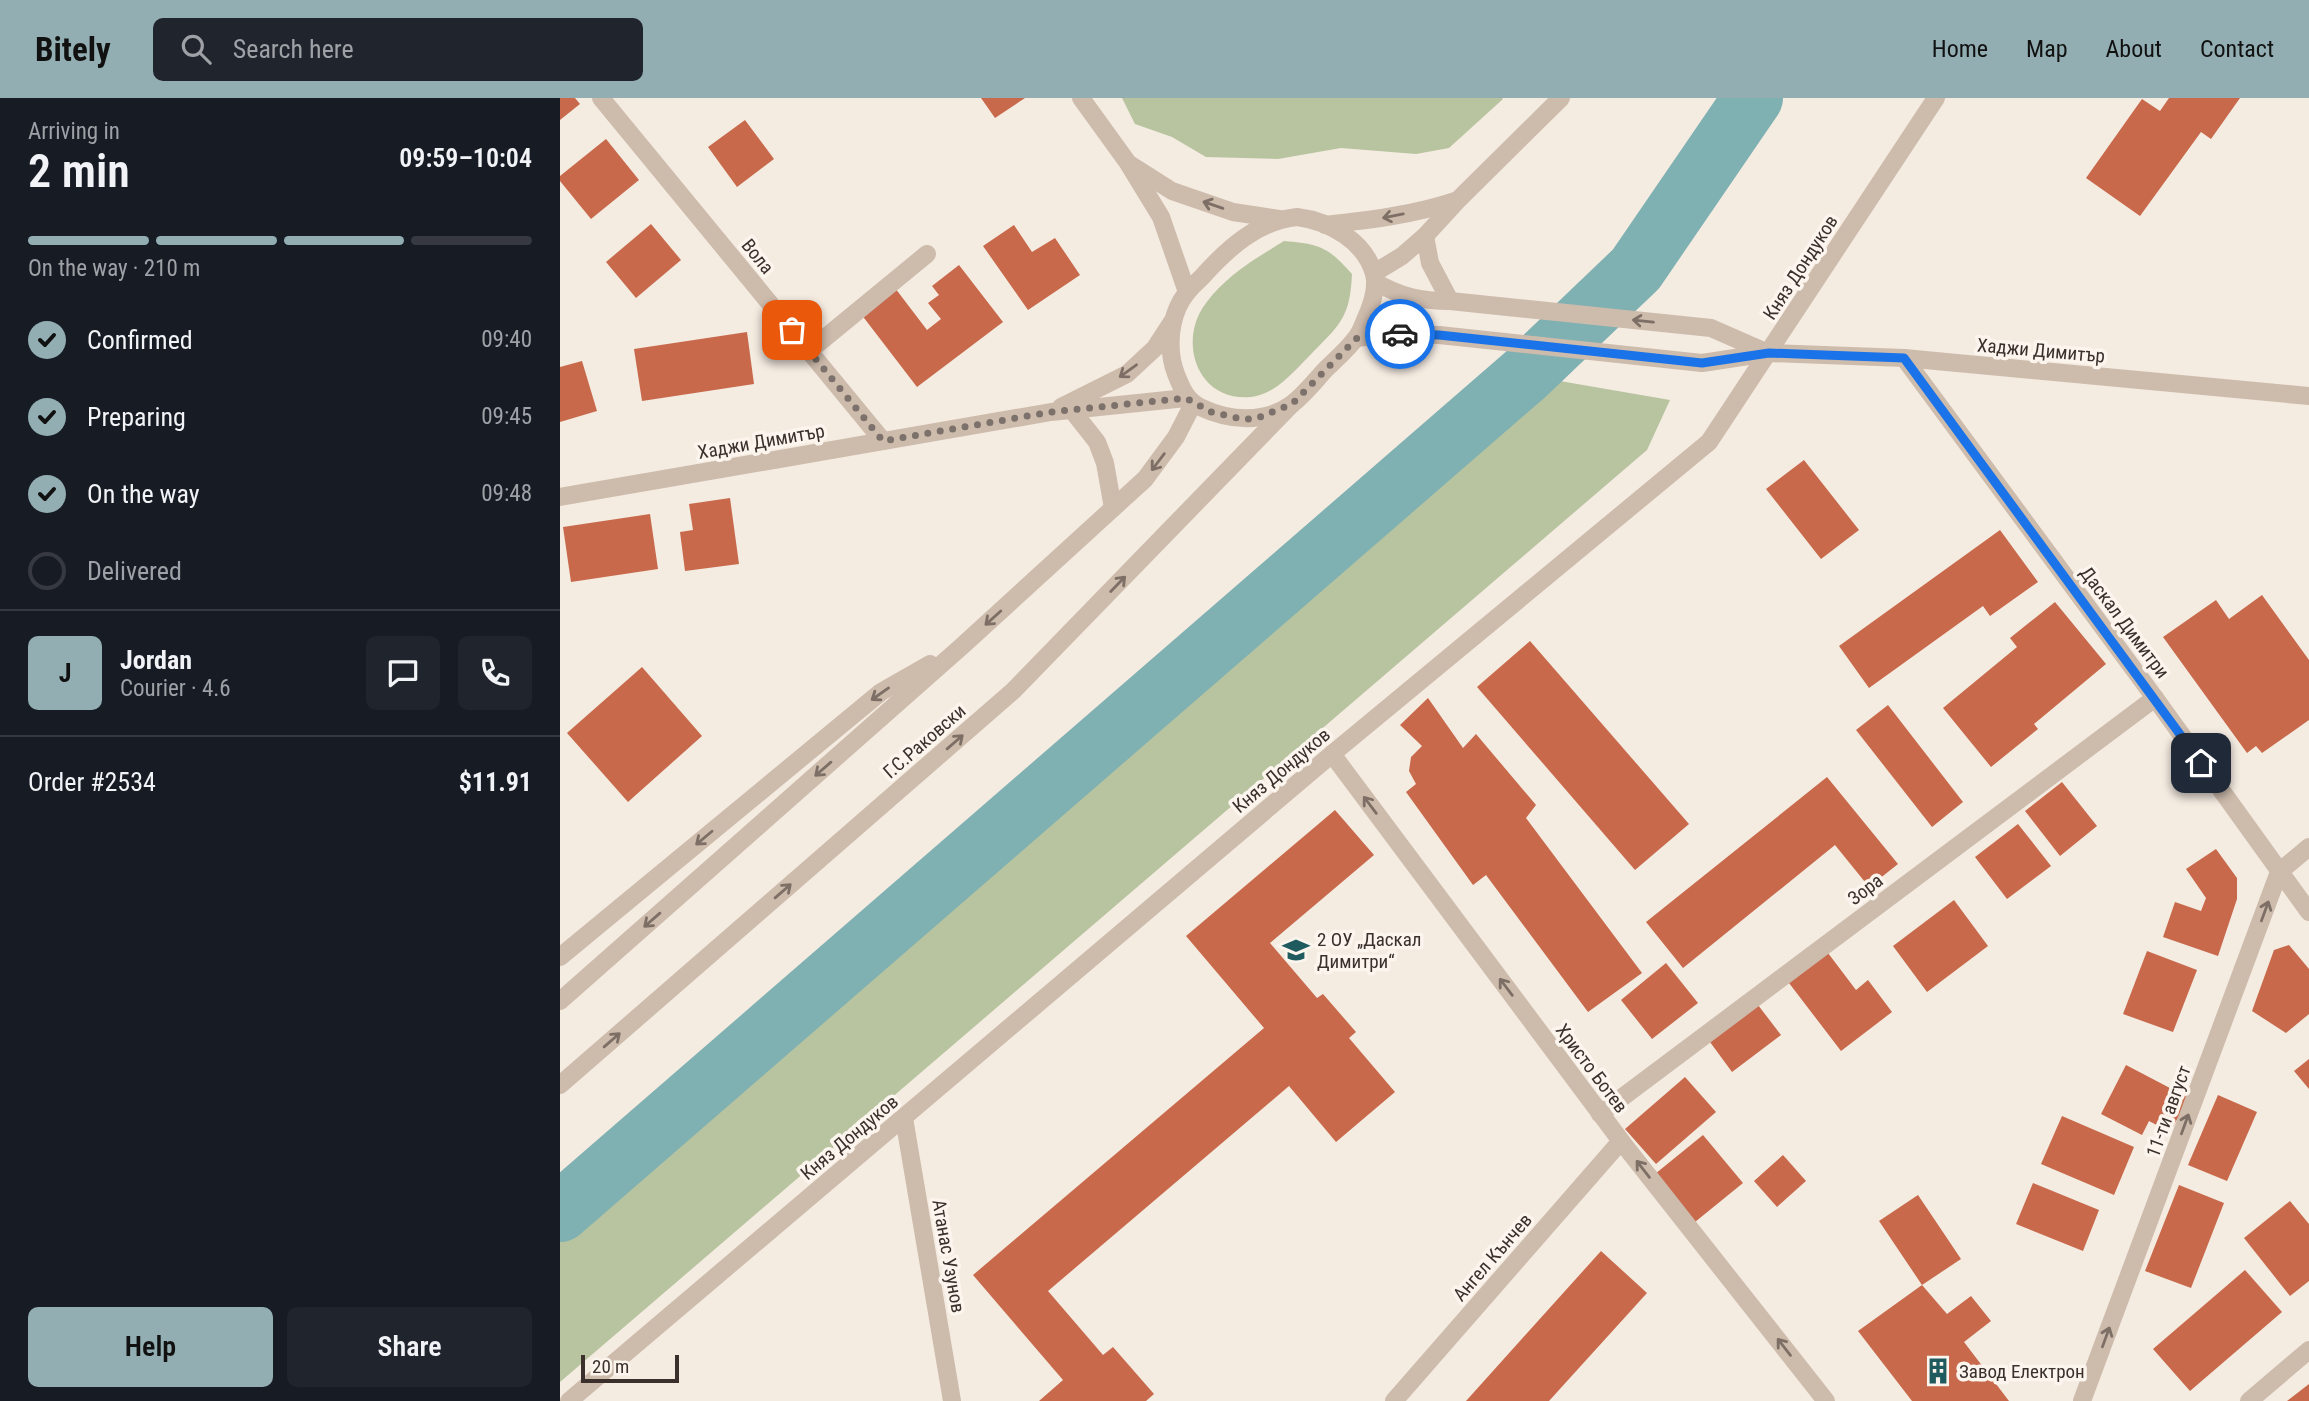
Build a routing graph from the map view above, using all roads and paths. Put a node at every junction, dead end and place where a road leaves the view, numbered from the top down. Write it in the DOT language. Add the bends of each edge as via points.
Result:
graph roads {
  1 [pos="601,98"];
  2 [pos="1081,98"];
  3 [pos="1561,98"];
  4 [pos="1936,98"];
  5 [pos="1128,163"];
  6 [pos="1459,199"];
  7 [pos="1279,219"];
  8 [pos="1325,225"];
  9 [pos="1425,236"];
  10 [pos="927,254"];
  11 [pos="1375,277"];
  12 [pos="1187,292"];
  13 [pos="1450,301"];
  14 [pos="1173,320"];
  15 [pos="1357,338"];
  16 [pos="809,351"];
  17 [pos="1769,353"];
  18 [pos="1904,358"];
  19 [pos="2309,396"];
  20 [pos="1189,401"];
  21 [pos="1292,404"];
  22 [pos="1071,409"];
  23 [pos="1051,412"];
  24 [pos="883,441"];
  25 [pos="560,497"];
  26 [pos="1113,508"];
  27 [pos="961,647"];
  28 [pos="2155,698"];
  29 [pos="1332,754"];
  30 [pos="2309,847"];
  31 [pos="2279,872"];
  32 [pos="2309,912"];
  33 [pos="560,957"];
  34 [pos="560,1001"];
  35 [pos="560,1085"];
  36 [pos="1600,1114"];
  37 [pos="904,1118"];
  38 [pos="1621,1141"];
  39 [pos="2309,1350"];
  40 [pos="2268,1395"];
  41 [pos="569,1401"];
  42 [pos="953,1401"];
  43 [pos="1394,1401"];
  44 [pos="1826,1401"];
  45 [pos="2082,1401"];
  46 [pos="2249,1401"];
  1 -- 16 [label="street, Вола"];
  2 -- 5 [label="street"];
  3 -- 6 [label="street"];
  4 -- 17 [label="street, Княз Дондуков"];
  7 -- 5 [label="street, one-way" via="1233,212 1172,191"];
  5 -- 12 [label="street" via="1161,217"];
  6 -- 8 [label="street, one-way" via="1416,212"];
  6 -- 9 [label="street"];
  7 -- 8 [label="street" via="1314,219"];
  7 -- 12 [label="street" via="1224,252"];
  8 -- 11 [label="street" via="1359,247"];
  9 -- 11 [label="street"];
  9 -- 13 [label="street" via="1430,263"];
  10 -- 16 [label="street"];
  11 -- 13 [label="street, Хаджи Димитър" via="1398,295"];
  11 -- 15 [label="street" via="1372,306"];
  12 -- 14 [label="street"];
  17 -- 13 [label="street, Хаджи Димитър, one-way" via="1711,328"];
  14 -- 20 [label="street" via="1173,366"];
  14 -- 23 [label="street, one-way" via="1155,348 1127,374"];
  15 -- 17 [label="street, Хаджи Димитър" via="1439,335 1702,363"];
  15 -- 21 [label="street"];
  16 -- 24 [label="street, Вола"];
  17 -- 18 [label="street, Хаджи Димитър"];
  17 -- 29 [label="street, Княз Дондуков" via="1709,442"];
  18 -- 19 [label="street, Хаджи Димитър"];
  18 -- 28 [label="street, Даскал Димитри"];
  20 -- 21 [label="street" via="1242,419 1255,419"];
  20 -- 22 [label="street, Хаджи Димитър"];
  20 -- 26 [label="street, one-way" via="1176,437 1145,479"];
  35 -- 21 [label="street, Г.С.Раковски, one-way" via="1013,691"];
  22 -- 23 [label="street, Хаджи Димитър"];
  22 -- 26 [label="street" via="1097,442"];
  23 -- 24 [label="street, Хаджи Димитър"];
  24 -- 25 [label="street, Хаджи Димитър"];
  26 -- 27 [label="street, one-way"];
  27 -- 33 [label="street, one-way" via="881,692"];
  27 -- 34 [label="street, one-way"];
  28 -- 31 [label="street, Даскал Димитри"];
  28 -- 36 [label="street, Зора"];
  36 -- 29 [label="street, Христо Ботев, one-way"];
  29 -- 37 [label="street, Княз Дондуков"];
  30 -- 31 [label="street, 11-ти август"];
  31 -- 32 [label="street, Даскал Димитри"];
  45 -- 31 [label="street, 11-ти август, one-way"];
  36 -- 38 [label="street, Христо Ботев"];
  37 -- 41 [label="street, Княз Дондуков"];
  37 -- 42 [label="street, Атанас Узунов"];
  38 -- 43 [label="street, Ангел Кънчев"];
  44 -- 38 [label="street, Христо Ботев, one-way"];
  39 -- 40 [label="street"];
  40 -- 46 [label="street"];
}
